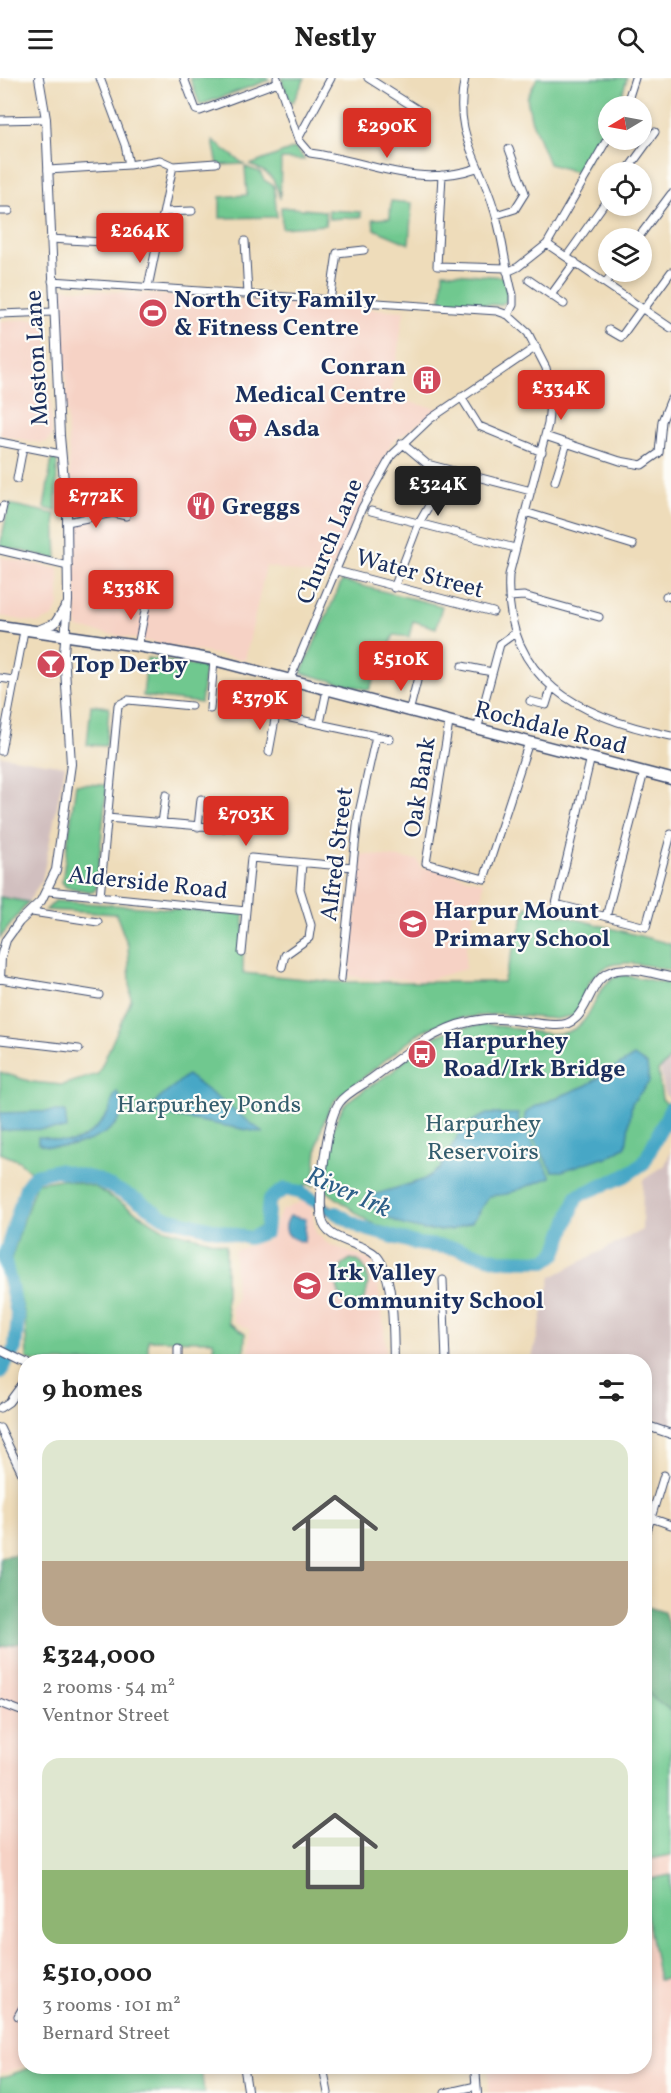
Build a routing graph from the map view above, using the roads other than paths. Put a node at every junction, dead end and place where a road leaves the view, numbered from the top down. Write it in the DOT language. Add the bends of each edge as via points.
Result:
graph roads {
  1 [pos="39,78"];
  2 [pos="100,78"];
  3 [pos="184,78"];
  4 [pos="331,78"];
  5 [pos="368,78"];
  6 [pos="465,78"];
  7 [pos="635,78"];
  8 [pos="278,80"];
  9 [pos="629,96"];
  10 [pos="420,111"];
  11 [pos="46,119"];
  12 [pos="0,120"];
  13 [pos="655,132"];
  14 [pos="298,139"];
  15 [pos="509,149"];
  16 [pos="601,150"];
  17 [pos="633,162"];
  18 [pos="216,163"];
  19 [pos="129,165"];
  20 [pos="173,166"];
  21 [pos="477,168"];
  22 [pos="48,170"];
  23 [pos="442,176"];
  24 [pos="671,194"];
  25 [pos="0,211"];
  26 [pos="9,211"];
  27 [pos="192,211"];
  28 [pos="164,212"];
  29 [pos="598,212"];
  30 [pos="496,215"];
  31 [pos="646,228"];
  32 [pos="50,239"];
  33 [pos="245,241"];
  34 [pos="547,244"];
  35 [pos="157,245"];
  36 [pos="364,250"];
  37 [pos="567,256"];
  38 [pos="575,262"];
  39 [pos="506,270"];
  40 [pos="670,274"];
  41 [pos="529,280"];
  42 [pos="52,281"];
  43 [pos="605,283"];
  44 [pos="148,287"];
  45 [pos="248,294"];
  46 [pos="551,295"];
  47 [pos="330,301"];
  48 [pos="564,304"];
  49 [pos="643,308"];
  50 [pos="53,312"];
  51 [pos="0,314"];
  52 [pos="507,315"];
  53 [pos="671,328"];
  54 [pos="609,330"];
  55 [pos="536,347"];
  56 [pos="461,397"];
  57 [pos="671,399"];
  58 [pos="545,436"];
  59 [pos="0,442"];
  60 [pos="402,443"];
  61 [pos="567,443"];
  62 [pos="23,447"];
  63 [pos="542,453"];
  64 [pos="61,454"];
  65 [pos="449,470"];
  66 [pos="17,478"];
  67 [pos="555,481"];
  68 [pos="531,490"];
  69 [pos="3,506"];
  70 [pos="371,511"];
  71 [pos="525,512"];
  72 [pos="126,516"];
  73 [pos="0,519"];
  74 [pos="67,522"];
  75 [pos="418,525"];
  76 [pos="633,544"];
  77 [pos="515,548"];
  78 [pos="0,550"];
  79 [pos="68,566"];
  80 [pos="338,571"];
  81 [pos="394,588"];
  82 [pos="509,597"];
  83 [pos="68,600"];
  84 [pos="147,601"];
  85 [pos="493,612"];
  86 [pos="599,617"];
  87 [pos="0,626"];
  88 [pos="26,631"];
  89 [pos="515,633"];
  90 [pos="65,637"];
  91 [pos="138,646"];
  92 [pos="214,660"];
  93 [pos="462,666"];
  94 [pos="492,672"];
  95 [pos="418,677"];
  96 [pos="0,678"];
  97 [pos="290,679"];
  98 [pos="14,681"];
  99 [pos="551,689"];
  100 [pos="327,690"];
  101 [pos="530,701"];
  102 [pos="191,706"];
  103 [pos="210,709"];
  104 [pos="248,709"];
  105 [pos="409,713"];
  106 [pos="276,714"];
  107 [pos="320,723"];
  108 [pos="449,723"];
  109 [pos="477,730"];
  110 [pos="376,736"];
  111 [pos="671,736"];
  112 [pos="390,740"];
  113 [pos="529,742"];
  114 [pos="1,751"];
  115 [pos="269,752"];
  116 [pos="591,757"];
  117 [pos="644,772"];
  118 [pos="671,779"];
  119 [pos="166,795"];
  120 [pos="201,800"];
  121 [pos="107,818"];
  122 [pos="162,823"];
  123 [pos="198,826"];
  124 [pos="224,828"];
  125 [pos="671,834"];
  126 [pos="303,864"];
  127 [pos="353,867"];
  128 [pos="48,891"];
  129 [pos="100,897"];
  130 [pos="246,911"];
  131 [pos="32,912"];
  132 [pos="606,917"];
  133 [pos="98,922"];
  134 [pos="242,953"];
  135 [pos="282,967"];
  136 [pos="671,977"];
  137 [pos="0,979"];
  138 [pos="341,979"];
  139 [pos="99,995"];
  140 [pos="0,1040"];
  141 [pos="79,1049"];
  142 [pos="443,1280"];
  143 [pos="178,1349"];
  144 [pos="1,1351"];
  145 [pos="178,1354"];
  146 [pos="394,1354"];
  147 [pos="446,1354"];
  148 [pos="18,1359"];
  149 [pos="18,1390"];
  150 [pos="0,1408"];
  151 [pos="652,1427"];
  152 [pos="0,1428"];
  153 [pos="671,1434"];
  154 [pos="18,1465"];
  155 [pos="664,1475"];
  156 [pos="652,1515"];
  157 [pos="652,1518"];
  158 [pos="671,1525"];
  159 [pos="0,1703"];
  160 [pos="18,1710"];
  161 [pos="245,2074"];
  162 [pos="324,2074"];
  163 [pos="476,2074"];
  164 [pos="477,2089"];
  165 [pos="248,2093"];
  166 [pos="328,2093"];
  167 [pos="445,2093"];
  1 -- 11 [label="street, Moston Lane"];
  2 -- 19 [label="street"];
  3 -- 8 [label="street" via="196,110 200,111"];
  4 -- 14 [label="street"];
  5 -- 10 [label="street"];
  6 -- 21 [label="street" via="461,120"];
  7 -- 9 [label="street"];
  8 -- 14 [label="street"];
  11 -- 12 [label="street"];
  11 -- 22 [label="street, Moston Lane"];
  13 -- 17 [label="street"];
  14 -- 23 [label="street" via="310,153 391,173"];
  15 -- 30 [label="street" via="525,193 515,209"];
  16 -- 34 [label="street"];
  18 -- 20 [label="street"];
  19 -- 20 [label="street" via="160,160"];
  19 -- 22 [label="street"];
  20 -- 28 [label="street"];
  21 -- 23 [label="street"];
  21 -- 30 [label="street"];
  22 -- 32 [label="street, Moston Lane"];
  23 -- 39 [label="street" via="437,266"];
  24 -- 31 [label="street"];
  25 -- 26 [label="street"];
  27 -- 28 [label="street"];
  28 -- 35 [label="street"];
  29 -- 37 [label="street"];
  30 -- 39 [label="street"];
  32 -- 35 [label="street"];
  32 -- 42 [label="street, Moston Lane"];
  33 -- 45 [label="street"];
  34 -- 37 [label="street"];
  34 -- 39 [label="street" via="518,267"];
  35 -- 44 [label="street"];
  36 -- 47 [label="street" via="337,254"];
  37 -- 38 [label="street"];
  38 -- 43 [label="street"];
  38 -- 46 [label="street"];
  39 -- 52 [label="street" via="513,300"];
  40 -- 49 [label="street"];
  41 -- 46 [label="street"];
  42 -- 44 [label="street"];
  42 -- 50 [label="street, Moston Lane"];
  43 -- 49 [label="street"];
  44 -- 45 [label="street"];
  45 -- 47 [label="street"];
  46 -- 48 [label="street"];
  47 -- 52 [label="street" via="497,311"];
  49 -- 53 [label="street"];
  49 -- 54 [label="street" via="621,338"];
  50 -- 51 [label="street"];
  50 -- 64 [label="street, Moston Lane"];
  52 -- 55 [label="street" via="523,328"];
  55 -- 56 [label="street, Church Lane"];
  55 -- 58 [label="street" via="551,392"];
  56 -- 60 [label="street, Church Lane"];
  56 -- 63 [label="street" via="479,426"];
  57 -- 61 [label="street" via="662,421 659,453 642,465"];
  58 -- 61 [label="street"];
  58 -- 63 [label="street"];
  59 -- 62 [label="street"];
  60 -- 65 [label="street" via="428,464"];
  60 -- 80 [label="street, Church Lane" via="381,470 366,500"];
  61 -- 67 [label="street"];
  62 -- 64 [label="street"];
  62 -- 66 [label="street"];
  63 -- 68 [label="street"];
  64 -- 74 [label="street, Moston Lane"];
  65 -- 68 [label="street"];
  65 -- 75 [label="street"];
  68 -- 71 [label="street"];
  69 -- 73 [label="street"];
  70 -- 75 [label="street"];
  71 -- 76 [label="street"];
  71 -- 77 [label="street"];
  72 -- 74 [label="street" via="113,513"];
  74 -- 79 [label="street, Moston Lane"];
  75 -- 77 [label="street"];
  75 -- 81 [label="street"];
  77 -- 82 [label="street"];
  78 -- 79 [label="street"];
  79 -- 83 [label="street, Moston Lane"];
  80 -- 81 [label="street, Water Street"];
  80 -- 97 [label="street, Church Lane"];
  81 -- 85 [label="street, Water Street"];
  82 -- 86 [label="street" via="524,596"];
  82 -- 89 [label="street"];
  83 -- 88 [label="street" via="55,623"];
  83 -- 90 [label="street, Moston Lane"];
  84 -- 91 [label="street"];
  87 -- 88 [label="main road, Rochdale Road"];
  88 -- 90 [label="main road, Rochdale Road"];
  88 -- 98 [label="street"];
  89 -- 94 [label="street" via="500,644"];
  89 -- 99 [label="street" via="527,658"];
  90 -- 91 [label="main road, Rochdale Road"];
  90 -- 128 [label="street, Moston Lane" via="71,764 56,870"];
  91 -- 92 [label="main road, Rochdale Road"];
  92 -- 97 [label="main road, Rochdale Road"];
  92 -- 103 [label="street"];
  93 -- 94 [label="street"];
  94 -- 109 [label="street"];
  95 -- 105 [label="street"];
  96 -- 98 [label="street"];
  97 -- 100 [label="main road, Rochdale Road"];
  98 -- 114 [label="street"];
  99 -- 101 [label="street" via="546,705"];
  99 -- 111 [label="street" via="594,713"];
  100 -- 105 [label="main road, Rochdale Road"];
  100 -- 107 [label="street"];
  102 -- 121 [label="street" via="128,700 118,705"];
  104 -- 106 [label="street"];
  105 -- 108 [label="main road, Rochdale Road"];
  106 -- 107 [label="street"];
  106 -- 115 [label="street"];
  107 -- 110 [label="street"];
  108 -- 109 [label="main road, Rochdale Road"];
  108 -- 113 [label="street, Oak Bank" via="426,863 484,879"];
  109 -- 113 [label="main road, Rochdale Road"];
  110 -- 112 [label="street"];
  110 -- 127 [label="street, Alfred Street" via="362,795"];
  113 -- 116 [label="main road, Rochdale Road"];
  116 -- 117 [label="main road, Rochdale Road"];
  116 -- 132 [label="street" via="556,904"];
  117 -- 118 [label="main road, Rochdale Road"];
  117 -- 132 [label="street"];
  119 -- 122 [label="street"];
  120 -- 123 [label="street"];
  121 -- 122 [label="street"];
  121 -- 129 [label="street"];
  122 -- 123 [label="street"];
  123 -- 124 [label="street"];
  125 -- 132 [label="street" via="646,927"];
  126 -- 127 [label="street, Alderside Road"];
  126 -- 130 [label="street, Alderside Road" via="250,858"];
  126 -- 135 [label="street" via="300,889 310,919 309,938 285,955"];
  127 -- 138 [label="street, Alfred Street"];
  128 -- 129 [label="street, Alderside Road"];
  128 -- 131 [label="street, Moston Lane"];
  129 -- 130 [label="street, Alderside Road"];
  130 -- 134 [label="street, Alderside Road"];
  131 -- 133 [label="street"];
  131 -- 137 [label="street, Moston Lane" via="6,940"];
  136 -- 146 [label="street" via="633,969 604,975 595,984 582,1014 565,1025 485,1020 453,1027 423,1039 340,1101 328,1131 322,1219 332,1233 371,1251 381,1263 393,1319"];
  137 -- 139 [label="street"];
  140 -- 141 [label="street"];
  142 -- 147 [label="street"];
  143 -- 145 [label="street"];
  144 -- 148 [label="street"];
  149 -- 150 [label="street"];
  151 -- 153 [label="street"];
  152 -- 154 [label="street"];
  155 -- 156 [label="street"];
  157 -- 158 [label="street"];
  159 -- 160 [label="street"];
  161 -- 165 [label="street"];
  162 -- 166 [label="street"];
  163 -- 164 [label="street"];
  164 -- 167 [label="street"];
}
